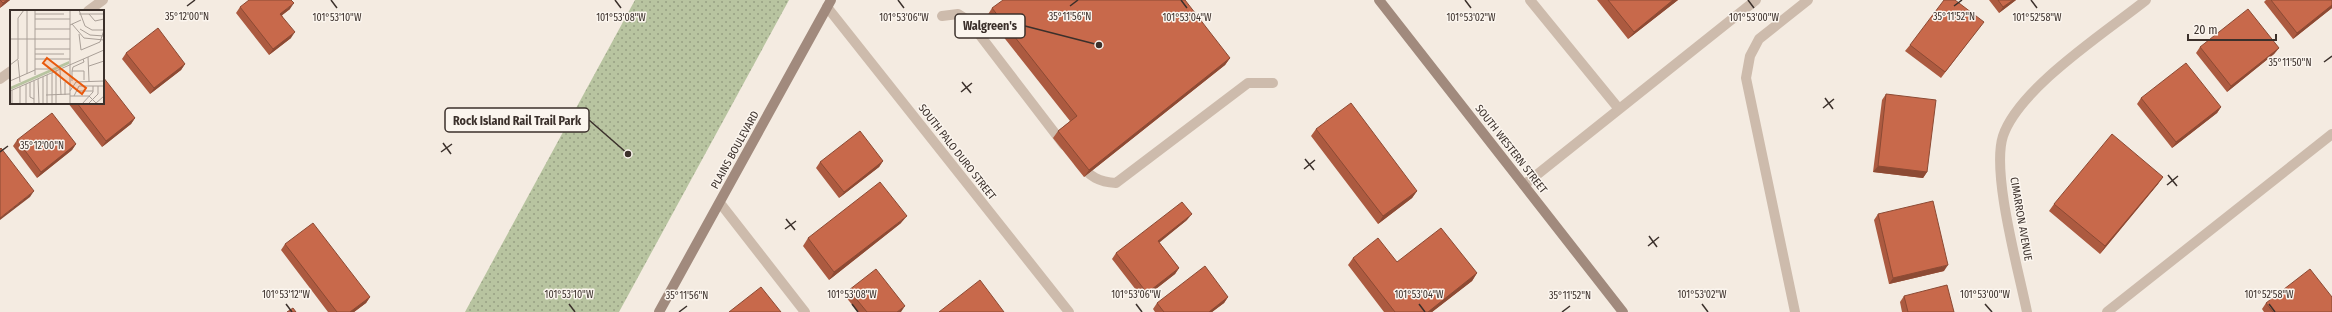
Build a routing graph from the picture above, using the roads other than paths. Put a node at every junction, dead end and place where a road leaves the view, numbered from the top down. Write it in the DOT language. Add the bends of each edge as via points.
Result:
graph roads {
  1 [pos="102,0"];
  2 [pos="1379,0"];
  3 [pos="1530,0"];
  4 [pos="1756,0"];
  5 [pos="1808,0"];
  6 [pos="2146,0"];
  7 [pos="829,3"];
  8 [pos="89,10"];
  9 [pos="942,16"];
  10 [pos="10,72"];
  11 [pos="0,79"];
  12 [pos="1273,83"];
  13 [pos="1619,109"];
  14 [pos="2332,134"];
  15 [pos="1524,185"];
  16 [pos="720,203"];
  17 [pos="659,312"];
  18 [pos="806,312"];
  19 [pos="1069,312"];
  20 [pos="1623,312"];
  21 [pos="1795,312"];
  22 [pos="2027,312"];
  23 [pos="2107,312"];
  1 -- 8 [label="street"];
  2 -- 15 [label="main road, SOUTH WESTERN STREET"];
  3 -- 13 [label="street"];
  4 -- 13 [label="street"];
  5 -- 21 [label="street" via="1759,39 1750,56 1746,78"];
  6 -- 22 [label="street, CIMARRON AVENUE" via="2038,86 2019,108 2003,136 2001,167 2004,202"];
  7 -- 16 [label="main road, PLAINS BOULEVARD"];
  7 -- 19 [label="street, SOUTH PALO DURO STREET"];
  9 -- 12 [label="street" via="958,14 969,21 1072,155 1088,174 1101,182 1116,183 1248,83"];
  10 -- 11 [label="street"];
  13 -- 15 [label="street"];
  14 -- 23 [label="street"];
  15 -- 20 [label="main road, SOUTH WESTERN STREET"];
  16 -- 17 [label="main road, PLAINS BOULEVARD"];
  16 -- 18 [label="street"];
}
